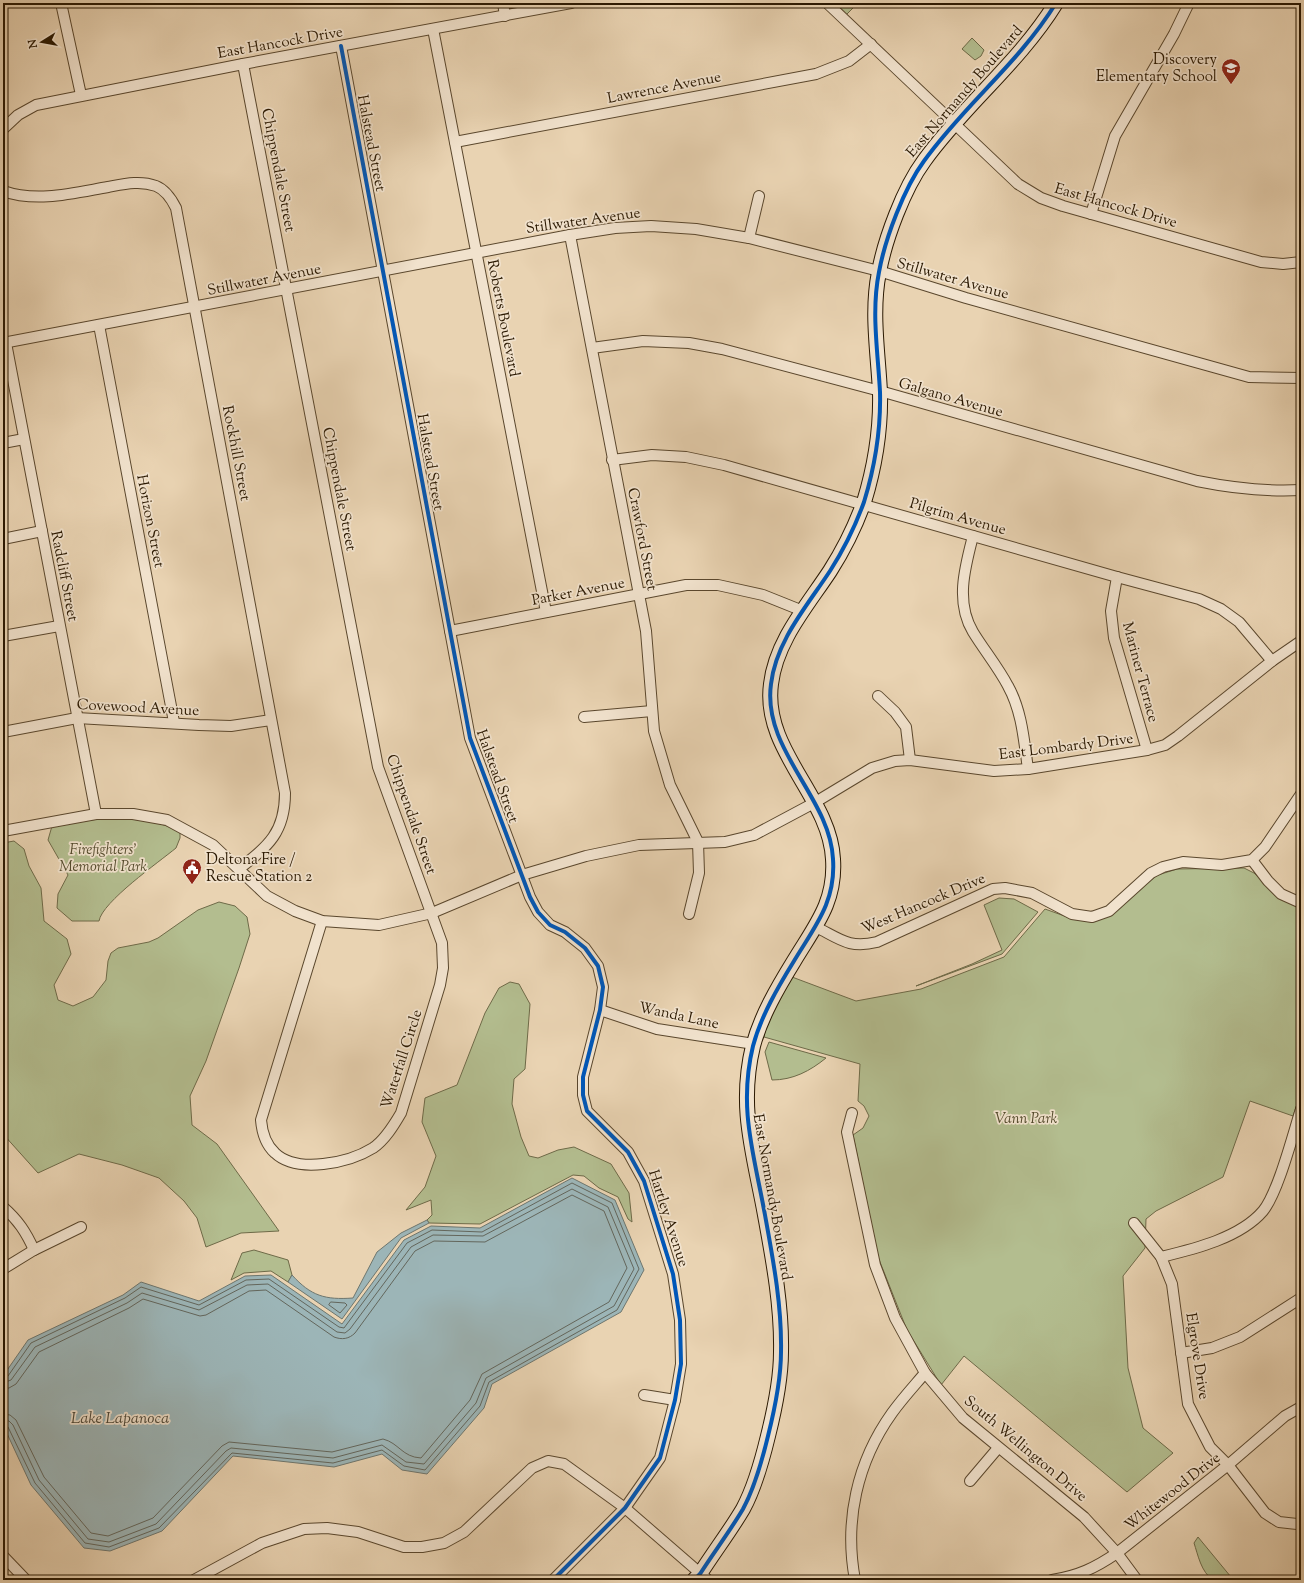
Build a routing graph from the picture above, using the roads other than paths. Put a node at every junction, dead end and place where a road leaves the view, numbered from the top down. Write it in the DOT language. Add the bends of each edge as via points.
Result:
graph roads {
  1 [pos="61,3"];
  2 [pos="503,3"];
  3 [pos="571,3"];
  4 [pos="827,3"];
  5 [pos="1056,3"];
  6 [pos="1189,3"];
  7 [pos="505,16"];
  8 [pos="433,29"];
  9 [pos="871,44"];
  10 [pos="341,46"];
  11 [pos="243,64"];
  12 [pos="81,95"];
  13 [pos="954,124"];
  14 [pos="3,129"];
  15 [pos="455,142"];
  16 [pos="3,191"];
  17 [pos="759,196"];
  18 [pos="1091,214"];
  19 [pos="570,235"];
  20 [pos="749,238"];
  21 [pos="477,253"];
  22 [pos="1301,262"];
  23 [pos="384,271"];
  24 [pos="879,272"];
  25 [pos="287,290"];
  26 [pos="194,308"];
  27 [pos="99,325"];
  28 [pos="4,343"];
  29 [pos="592,348"];
  30 [pos="1301,378"];
  31 [pos="880,391"];
  32 [pos="24,439"];
  33 [pos="3,443"];
  34 [pos="612,460"];
  35 [pos="1301,490"];
  36 [pos="863,505"];
  37 [pos="42,531"];
  38 [pos="973,536"];
  39 [pos="3,538"];
  40 [pos="1117,578"];
  41 [pos="639,594"];
  42 [pos="804,611"];
  43 [pos="546,612"];
  44 [pos="60,626"];
  45 [pos="450,630"];
  46 [pos="3,636"];
  47 [pos="1301,641"];
  48 [pos="1272,662"];
  49 [pos="878,696"];
  50 [pos="652,711"];
  51 [pos="584,717"];
  52 [pos="77,718"];
  53 [pos="271,720"];
  54 [pos="174,722"];
  55 [pos="3,732"];
  56 [pos="1147,750"];
  57 [pos="910,760"];
  58 [pos="1028,769"];
  59 [pos="1301,794"];
  60 [pos="814,803"];
  61 [pos="96,814"];
  62 [pos="3,831"];
  63 [pos="698,842"];
  64 [pos="1252,860"];
  65 [pos="239,869"];
  66 [pos="522,875"];
  67 [pos="1301,903"];
  68 [pos="432,913"];
  69 [pos="688,914"];
  70 [pos="322,921"];
  71 [pos="816,927"];
  72 [pos="600,1010"];
  73 [pos="754,1044"];
  74 [pos="1301,1109"];
  75 [pos="852,1113"];
  76 [pos="3,1207"];
  77 [pos="1134,1223"];
  78 [pos="82,1228"];
  79 [pos="34,1250"];
  80 [pos="1161,1257"];
  81 [pos="3,1268"];
  82 [pos="1301,1298"];
  83 [pos="1181,1353"];
  84 [pos="925,1373"];
  85 [pos="644,1395"];
  86 [pos="675,1400"];
  87 [pos="1301,1407"];
  88 [pos="998,1448"];
  89 [pos="1228,1465"];
  90 [pos="970,1481"];
  91 [pos="625,1508"];
  92 [pos="1301,1522"];
  93 [pos="1117,1553"];
  94 [pos="3,1556"];
  95 [pos="701,1578"];
  96 [pos="26,1580"];
  97 [pos="194,1580"];
  98 [pos="553,1580"];
  99 [pos="855,1580"];
  100 [pos="1052,1580"];
  101 [pos="1137,1580"];
  1 -- 12 [label="street"];
  2 -- 7 [label="street"];
  3 -- 7 [label="street, East Hancock Drive"];
  4 -- 9 [label="street, East Hancock Drive"];
  5 -- 13 [label="street, East Normandy Boulevard" via="1021,52"];
  6 -- 18 [label="street" via="1115,136"];
  7 -- 8 [label="street, East Hancock Drive"];
  8 -- 10 [label="street, East Hancock Drive"];
  8 -- 15 [label="street, Roberts Boulevard"];
  9 -- 13 [label="street, East Hancock Drive"];
  9 -- 15 [label="street, Lawrence Avenue" via="849,60 816,74"];
  10 -- 11 [label="street, East Hancock Drive"];
  10 -- 23 [label="street, Halstead Street"];
  11 -- 12 [label="street, East Hancock Drive"];
  11 -- 25 [label="street, Chippendale Street"];
  12 -- 14 [label="street, East Hancock Drive" via="36,105 18,115"];
  13 -- 18 [label="street, East Hancock Drive" via="1018,184 1041,198"];
  13 -- 24 [label="street, East Normandy Boulevard" via="922,163 906,191"];
  15 -- 21 [label="street, Roberts Boulevard"];
  16 -- 26 [label="street, Rockhill Street" via="26,196 53,197 137,182 157,186 170,197 176,208"];
  17 -- 20 [label="street"];
  18 -- 22 [label="street, East Hancock Drive" via="1261,262"];
  19 -- 20 [label="street, Stillwater Avenue" via="651,226 696,229"];
  19 -- 21 [label="street, Stillwater Avenue"];
  19 -- 29 [label="street, Crawford Street"];
  20 -- 24 [label="street, Stillwater Avenue"];
  21 -- 23 [label="street, Stillwater Avenue"];
  21 -- 43 [label="street, Roberts Boulevard"];
  23 -- 25 [label="street, Stillwater Avenue"];
  23 -- 45 [label="street, Halstead Street"];
  24 -- 30 [label="street, Stillwater Avenue" via="1249,377"];
  24 -- 31 [label="street, East Normandy Boulevard" via="875,304"];
  25 -- 26 [label="street, Stillwater Avenue"];
  25 -- 68 [label="street, Chippendale Street" via="378,767"];
  26 -- 27 [label="street, Stillwater Avenue"];
  26 -- 53 [label="street, Rockhill Street"];
  27 -- 28 [label="street, Stillwater Avenue"];
  27 -- 54 [label="street, Horizon Street"];
  28 -- 32 [label="street, Radcliff Street"];
  29 -- 31 [label="street, Galgano Avenue" via="643,341 689,342"];
  29 -- 34 [label="street, Crawford Street"];
  31 -- 35 [label="street, Galgano Avenue" via="1197,481 1234,488"];
  31 -- 36 [label="street, East Normandy Boulevard" via="876,461"];
  32 -- 33 [label="street"];
  32 -- 37 [label="street, Radcliff Street"];
  34 -- 36 [label="street, Pilgrim Avenue" via="652,455 686,457 724,465"];
  34 -- 41 [label="street, Crawford Street"];
  36 -- 38 [label="street, Pilgrim Avenue"];
  36 -- 42 [label="street, East Normandy Boulevard" via="850,537"];
  37 -- 39 [label="street"];
  37 -- 44 [label="street, Radcliff Street"];
  38 -- 40 [label="street, Pilgrim Avenue"];
  38 -- 58 [label="street" via="964,573 963,596 966,613 972,631 1008,686 1018,710"];
  40 -- 48 [label="street, Pilgrim Avenue" via="1200,599 1221,609 1239,622"];
  40 -- 56 [label="street, Mariner Terrace" via="1111,611 1114,638"];
  41 -- 42 [label="street, Parker Avenue" via="686,585 718,585 763,595"];
  41 -- 43 [label="street, Parker Avenue"];
  41 -- 50 [label="street, Crawford Street" via="649,658"];
  42 -- 60 [label="street, East Normandy Boulevard" via="779,651 770,690 771,711 782,745"];
  43 -- 45 [label="street, Parker Avenue"];
  44 -- 46 [label="street"];
  44 -- 52 [label="street, Radcliff Street"];
  45 -- 66 [label="street, Halstead Street" via="470,738"];
  47 -- 48 [label="street, East Lombardy Drive"];
  48 -- 56 [label="street, East Lombardy Drive" via="1178,736 1165,745"];
  49 -- 57 [label="street" via="906,727"];
  50 -- 51 [label="street"];
  50 -- 63 [label="street, Crawford Street" via="660,754 670,785"];
  52 -- 54 [label="street, Covewood Avenue"];
  52 -- 55 [label="street, Covewood Avenue"];
  52 -- 61 [label="street, Radcliff Street"];
  53 -- 54 [label="street, Covewood Avenue" via="231,726"];
  53 -- 65 [label="street, Rockhill Street" via="285,793 285,810 276,835"];
  56 -- 58 [label="street, East Lombardy Drive"];
  57 -- 58 [label="street, East Lombardy Drive" via="994,771"];
  57 -- 60 [label="street, East Lombardy Drive" via="872,768"];
  59 -- 64 [label="street" via="1265,847"];
  60 -- 63 [label="street, East Lombardy Drive" via="754,835 725,842"];
  60 -- 71 [label="street, East Normandy Boulevard" via="827,830 834,863 833,880 825,910"];
  61 -- 62 [label="street, East Lombardy Drive"];
  61 -- 65 [label="street, East Lombardy Drive" via="133,814 167,820 213,845"];
  63 -- 66 [label="street, East Lombardy Drive" via="632,847 586,856"];
  63 -- 69 [label="street" via="699,873"];
  64 -- 67 [label="street" via="1281,894"];
  64 -- 71 [label="street, West Hancock Drive" via="1222,865 1183,862 1163,867 1151,873 1108,910 1092,917 1072,914 1032,894 1005,888 993,889 877,942 862,946 849,944"];
  65 -- 70 [label="street, East Lombardy Drive" via="267,896 294,911"];
  66 -- 68 [label="street, East Lombardy Drive"];
  66 -- 72 [label="street, Hartley Avenue" via="538,912 550,925 565,932 585,948 598,966 603,987"];
  68 -- 70 [label="street, East Lombardy Drive" via="379,925"];
  68 -- 70 [label="street, Waterfall Circle" via="442,943 443,968 401,1113 394,1126 374,1147 356,1157 313,1165 282,1159 263,1135 260,1120"];
  71 -- 73 [label="street, East Normandy Boulevard" via="773,998"];
  72 -- 73 [label="street, Wanda Lane" via="657,1029"];
  72 -- 86 [label="street, Hartley Avenue" via="583,1077 583,1096 587,1111 628,1152 644,1181 673,1274 680,1320 681,1357"];
  73 -- 95 [label="street, East Normandy Boulevard" via="746,1106 778,1295 781,1351 777,1401 757,1477 744,1507"];
  74 -- 80 [label="street" via="1274,1190 1263,1211 1245,1226 1214,1242"];
  75 -- 84 [label="street, South Wellington Drive" via="847,1132 875,1265 895,1318"];
  76 -- 79 [label="street" via="26,1231"];
  77 -- 80 [label="street, Elgrove Drive"];
  78 -- 79 [label="street"];
  79 -- 81 [label="street"];
  80 -- 83 [label="street, Elgrove Drive" via="1172,1284"];
  82 -- 83 [label="street" via="1240,1338 1212,1348"];
  83 -- 89 [label="street, Elgrove Drive" via="1188,1404 1210,1447"];
  84 -- 88 [label="street, South Wellington Drive" via="963,1418"];
  84 -- 99 [label="street" via="892,1413 866,1458 854,1498 851,1533"];
  85 -- 86 [label="street"];
  86 -- 91 [label="street, Hartley Avenue" via="660,1458"];
  87 -- 89 [label="street, Whitewood Drive" via="1285,1416"];
  88 -- 90 [label="street"];
  88 -- 93 [label="street, South Wellington Drive" via="1084,1517"];
  89 -- 92 [label="street, Elgrove Drive" via="1264,1513 1279,1522"];
  89 -- 93 [label="street, Whitewood Drive"];
  91 -- 95 [label="street"];
  91 -- 97 [label="street" via="564,1464 548,1461 532,1468 464,1532 444,1543 404,1547 358,1532 327,1528 304,1529 262,1543"];
  91 -- 98 [label="street, Hartley Avenue"];
  93 -- 100 [label="street, Whitewood Drive" via="1073,1577"];
  93 -- 101 [label="street, South Wellington Drive"];
  94 -- 96 [label="street"];
}
